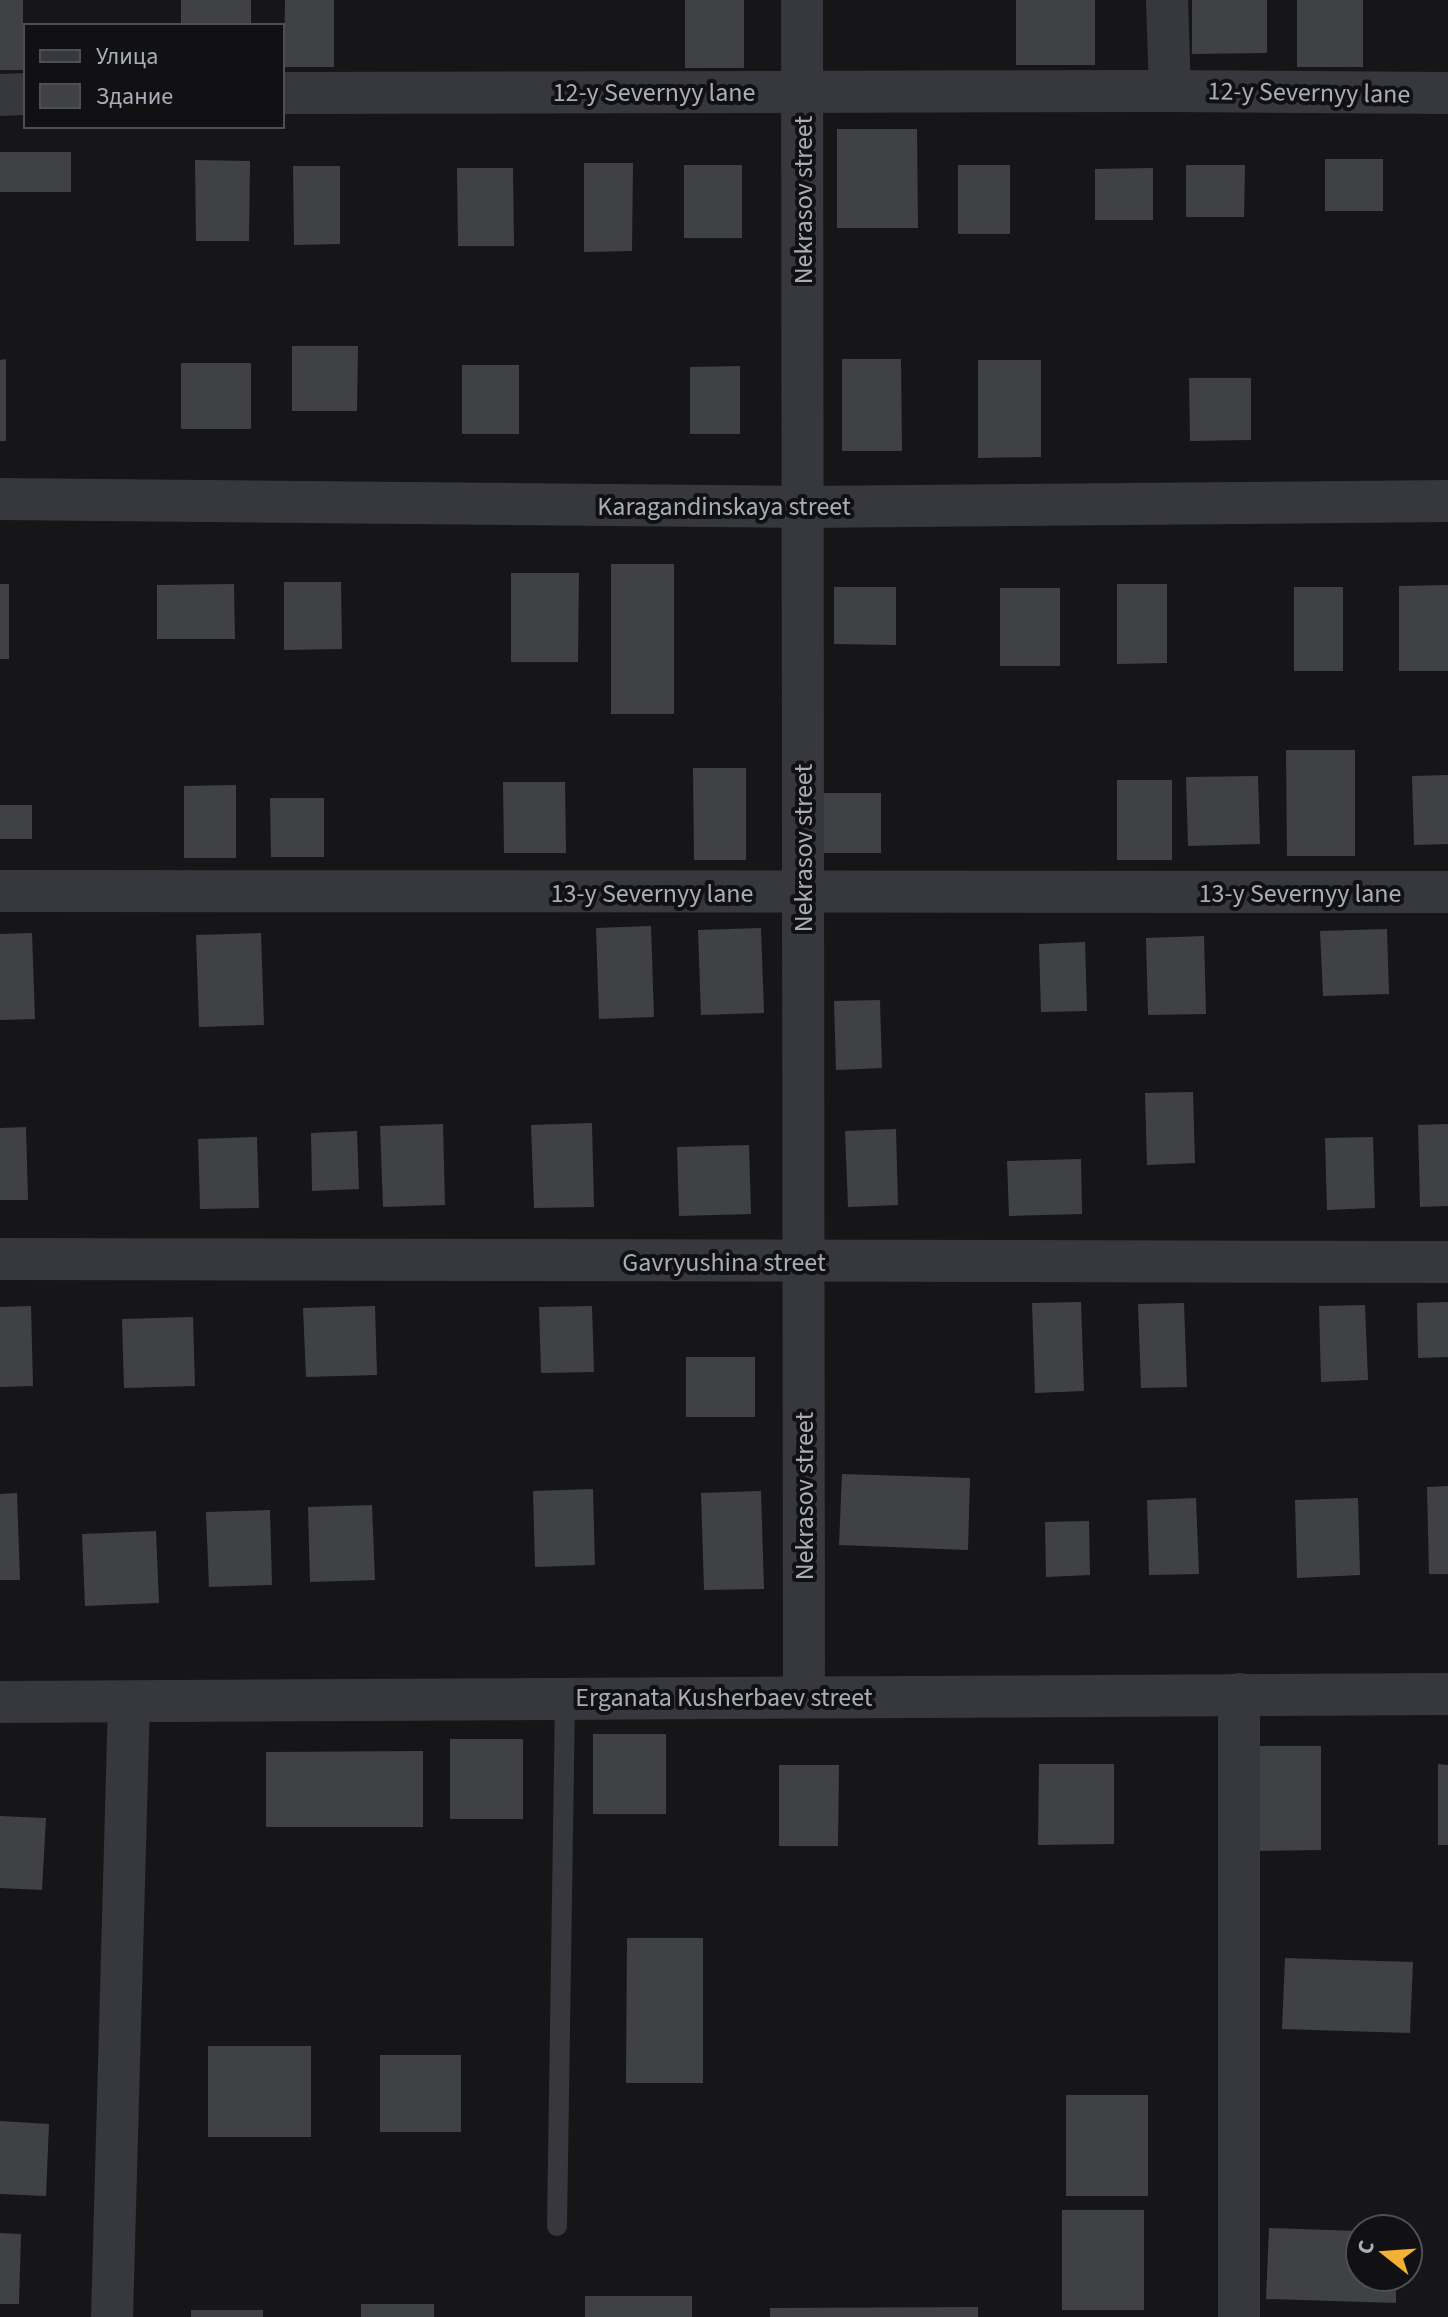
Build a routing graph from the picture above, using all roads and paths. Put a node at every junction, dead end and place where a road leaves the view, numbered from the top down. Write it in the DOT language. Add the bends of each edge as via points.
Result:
graph roads {
  1 [pos="802,0"];
  2 [pos="1167,0"];
  3 [pos="803,91"];
  4 [pos="1170,91"];
  5 [pos="284,93"];
  6 [pos="1448,93"];
  7 [pos="24,94"];
  8 [pos="0,95"];
  9 [pos="0,499"];
  10 [pos="1448,501"];
  11 [pos="803,507"];
  12 [pos="0,891"];
  13 [pos="1448,892"];
  14 [pos="803,893"];
  15 [pos="0,1259"];
  16 [pos="804,1262"];
  17 [pos="1448,1262"];
  18 [pos="1239,1694"];
  19 [pos="1448,1694"];
  20 [pos="804,1697"];
  21 [pos="565,1699"];
  22 [pos="0,1702"];
  23 [pos="129,1702"];
  24 [pos="557,2226"];
  25 [pos="112,2317"];
  26 [pos="1239,2317"];
  1 -- 3 [label="street, Nekrasov street"];
  2 -- 4 [label="street, 12-y Severnyy lane"];
  3 -- 4 [label="street, 12-y Severnyy lane"];
  3 -- 5 [label="street, 12-y Severnyy lane"];
  3 -- 11 [label="street, Nekrasov street"];
  4 -- 6 [label="street, 12-y Severnyy lane"];
  7 -- 8 [label="street"];
  9 -- 11 [label="street, Karagandinskaya street"];
  10 -- 11 [label="street, Karagandinskaya street"];
  11 -- 14 [label="street, Nekrasov street"];
  12 -- 14 [label="street, 13-y Severnyy lane"];
  13 -- 14 [label="street, 13-y Severnyy lane"];
  14 -- 16 [label="street, Nekrasov street"];
  15 -- 16 [label="street, Gavryushina street"];
  16 -- 17 [label="street, Gavryushina street"];
  16 -- 20 [label="street, Nekrasov street"];
  18 -- 19 [label="street, Erganata Kusherbaev street"];
  18 -- 20 [label="street, Erganata Kusherbaev street"];
  18 -- 26 [label="street"];
  20 -- 21 [label="street, Erganata Kusherbaev street"];
  21 -- 23 [label="street, Erganata Kusherbaev street"];
  21 -- 24 [label="lane"];
  22 -- 23 [label="street, Erganata Kusherbaev street"];
  23 -- 25 [label="street"];
}
